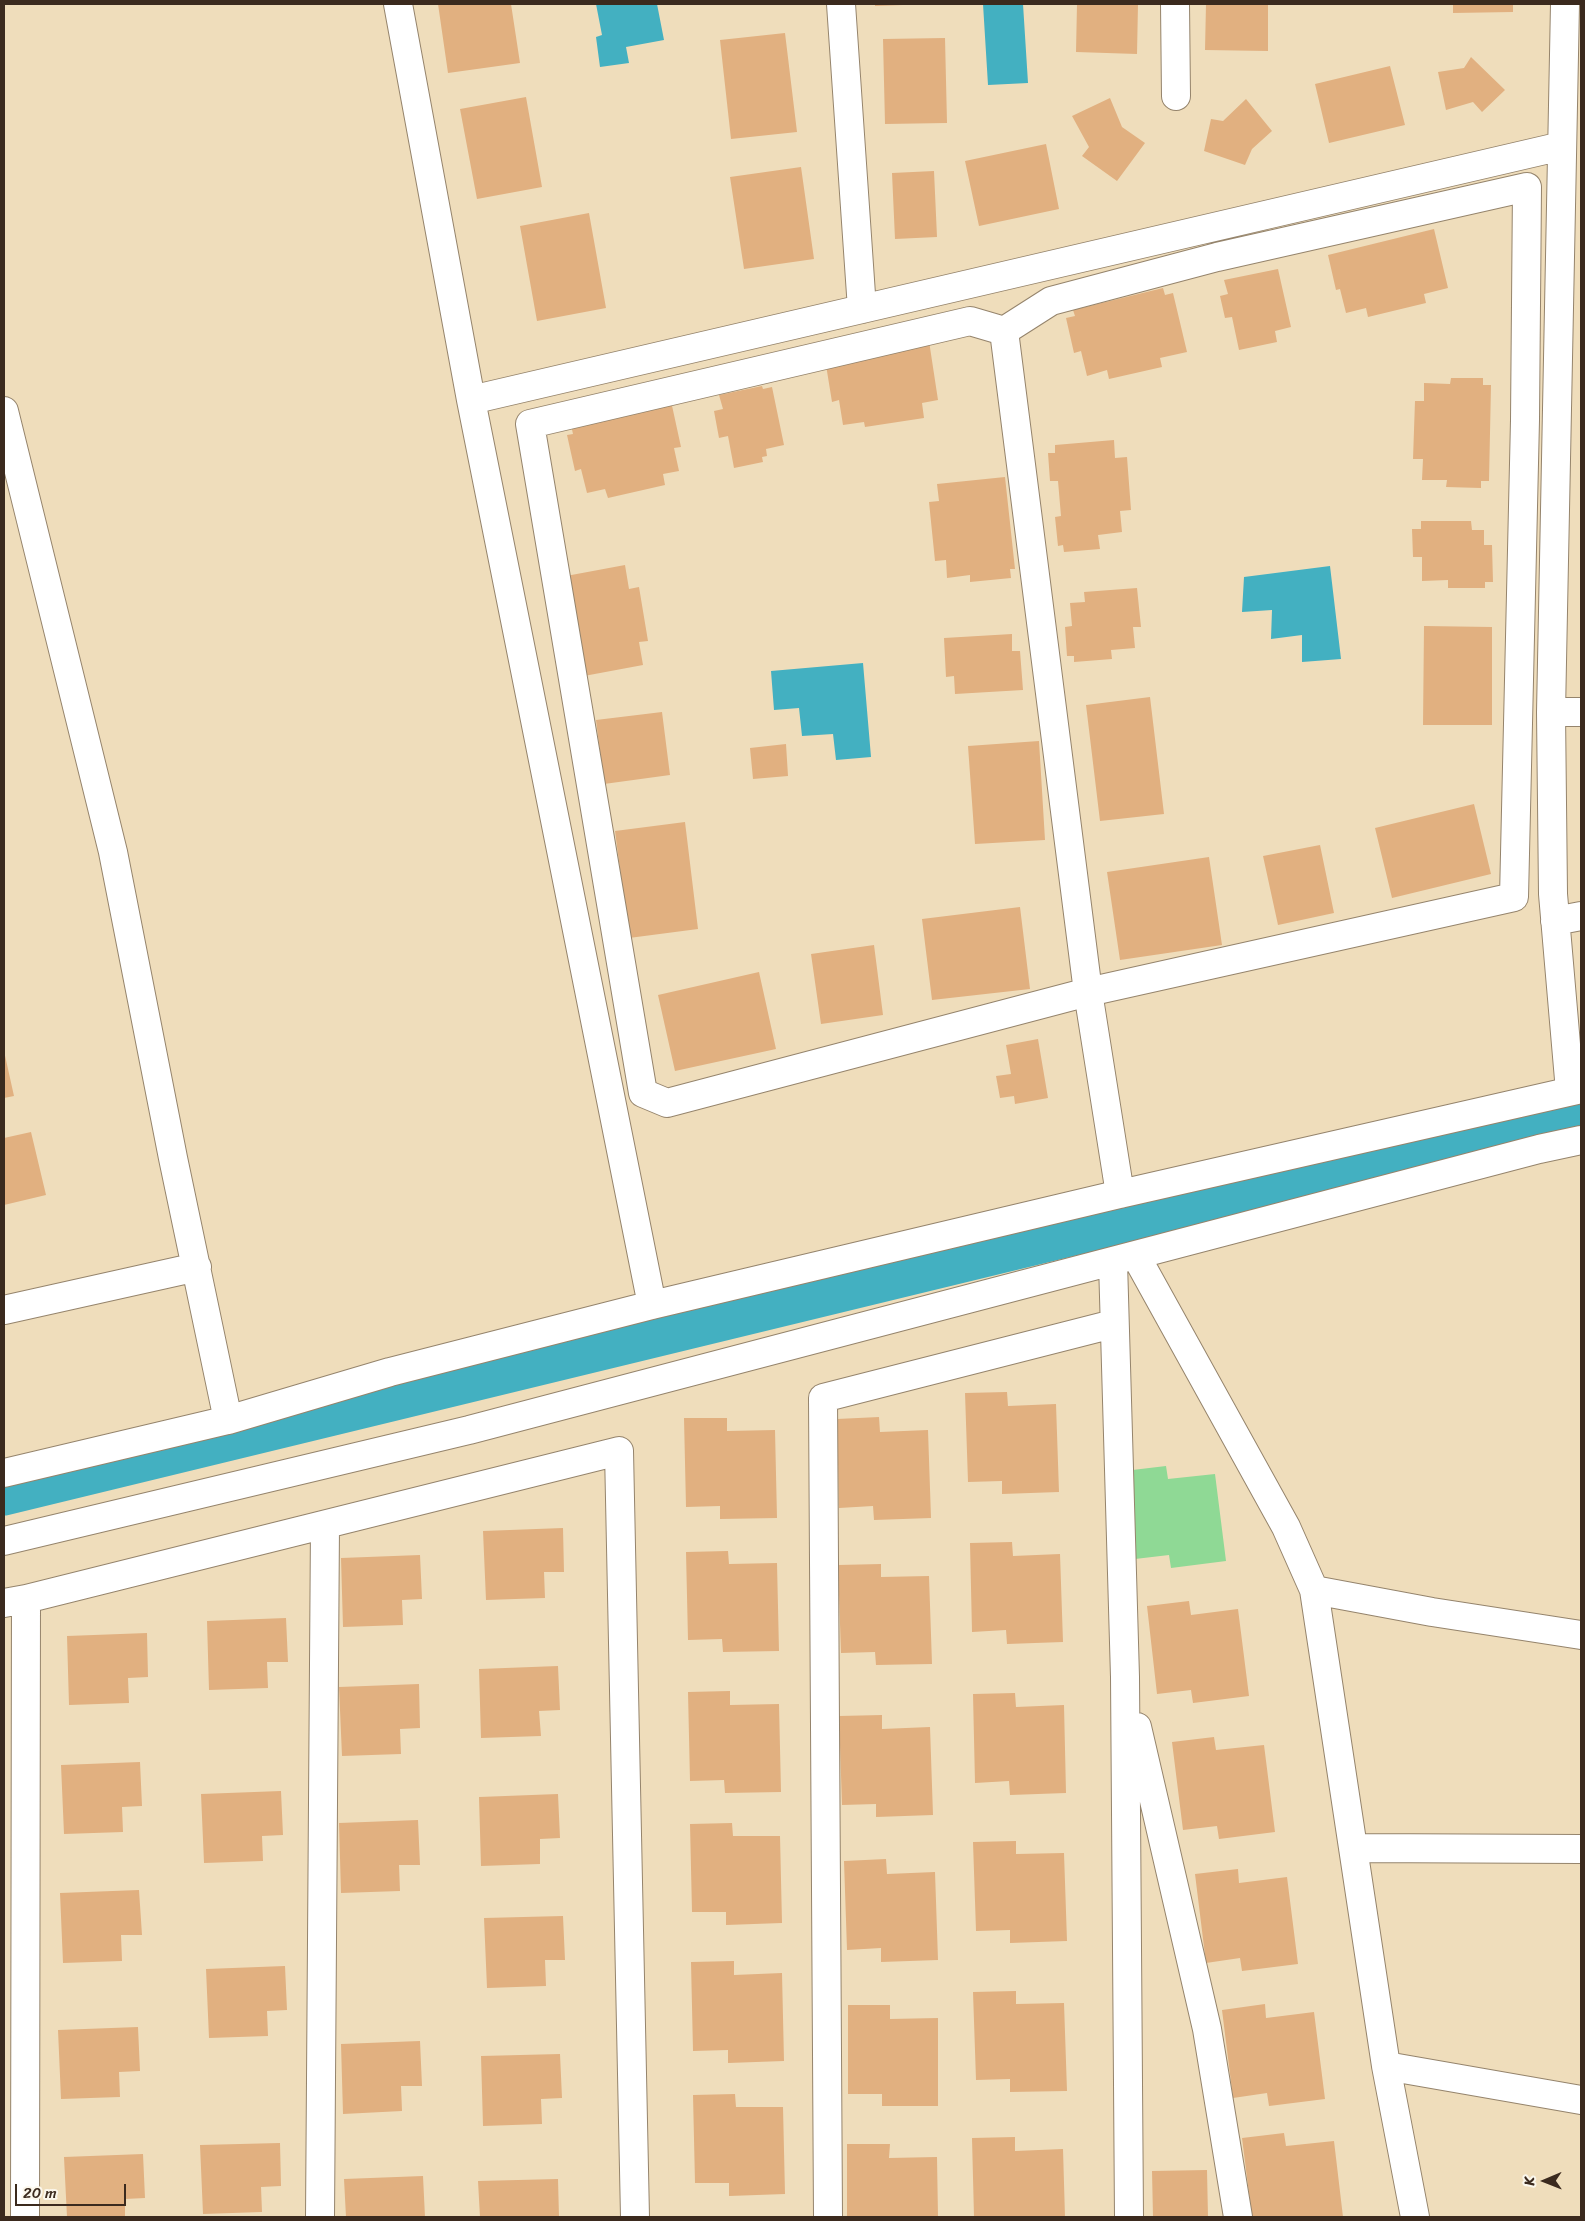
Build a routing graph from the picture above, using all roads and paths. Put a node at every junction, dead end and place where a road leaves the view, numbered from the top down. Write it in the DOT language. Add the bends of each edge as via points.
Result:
graph roads {
  1 [pos="398,4"];
  2 [pos="841,4"];
  3 [pos="1175,4"];
  4 [pos="1565,4"];
  5 [pos="1176,96"];
  6 [pos="1562,146"];
  7 [pos="862,309"];
  8 [pos="1004,331"];
  9 [pos="472,400"];
  10 [pos="5,420"];
  11 [pos="1551,712"];
  12 [pos="1581,712"];
  13 [pos="1581,916"];
  14 [pos="1555,921"];
  15 [pos="1088,992"];
  16 [pos="1576,1090"];
  17 [pos="1581,1140"];
  18 [pos="1120,1194"];
  19 [pos="1124,1259"];
  20 [pos="197,1267"];
  21 [pos="652,1305"];
  22 [pos="4,1310"];
  23 [pos="1113,1324"];
  24 [pos="228,1420"];
  25 [pos="4,1473"];
  26 [pos="325,1525"];
  27 [pos="4,1541"];
  28 [pos="1314,1590"];
  29 [pos="15,1601"];
  30 [pos="1581,1635"];
  31 [pos="1125,1678"];
  32 [pos="1353,1848"];
  33 [pos="1581,1849"];
  34 [pos="1386,2066"];
  35 [pos="1581,2100"];
  36 [pos="25,2217"];
  37 [pos="320,2217"];
  38 [pos="635,2217"];
  39 [pos="828,2217"];
  40 [pos="1129,2217"];
  41 [pos="1238,2217"];
  42 [pos="1415,2217"];
  1 -- 9 [label="street"];
  2 -- 7 [label="street"];
  3 -- 5 [label="street"];
  4 -- 6 [label="street"];
  6 -- 7 [label="street"];
  6 -- 11 [label="street"];
  7 -- 9 [label="street"];
  8 -- 15 [label="street"];
  8 -- 15 [label="street" via="970,321 530,424 643,1093 667,1103"];
  8 -- 15 [label="street" via="1051,301 1217,257 1527,187 1514,897"];
  9 -- 21 [label="street"];
  10 -- 20 [label="street" via="113,852"];
  11 -- 12 [label="street"];
  11 -- 14 [label="street"];
  13 -- 14 [label="street"];
  14 -- 16 [label="street"];
  15 -- 18 [label="street"];
  16 -- 18 [label="street"];
  17 -- 19 [label="street"];
  18 -- 21 [label="street"];
  19 -- 23 [label="street"];
  19 -- 27 [label="street" via="469,1430"];
  19 -- 28 [label="street" via="1286,1527"];
  20 -- 22 [label="street"];
  20 -- 24 [label="street"];
  21 -- 24 [label="street" via="390,1372"];
  23 -- 31 [label="street"];
  23 -- 39 [label="street" via="823,1398"];
  24 -- 25 [label="street"];
  26 -- 29 [label="street"];
  26 -- 37 [label="street"];
  26 -- 38 [label="street" via="619,1451"];
  28 -- 30 [label="street"];
  28 -- 32 [label="street"];
  29 -- 36 [label="street"];
  31 -- 40 [label="street"];
  31 -- 41 [label="street" via="1207,2029"];
  32 -- 33 [label="street"];
  32 -- 34 [label="street"];
  34 -- 35 [label="street"];
  34 -- 42 [label="street"];
}
